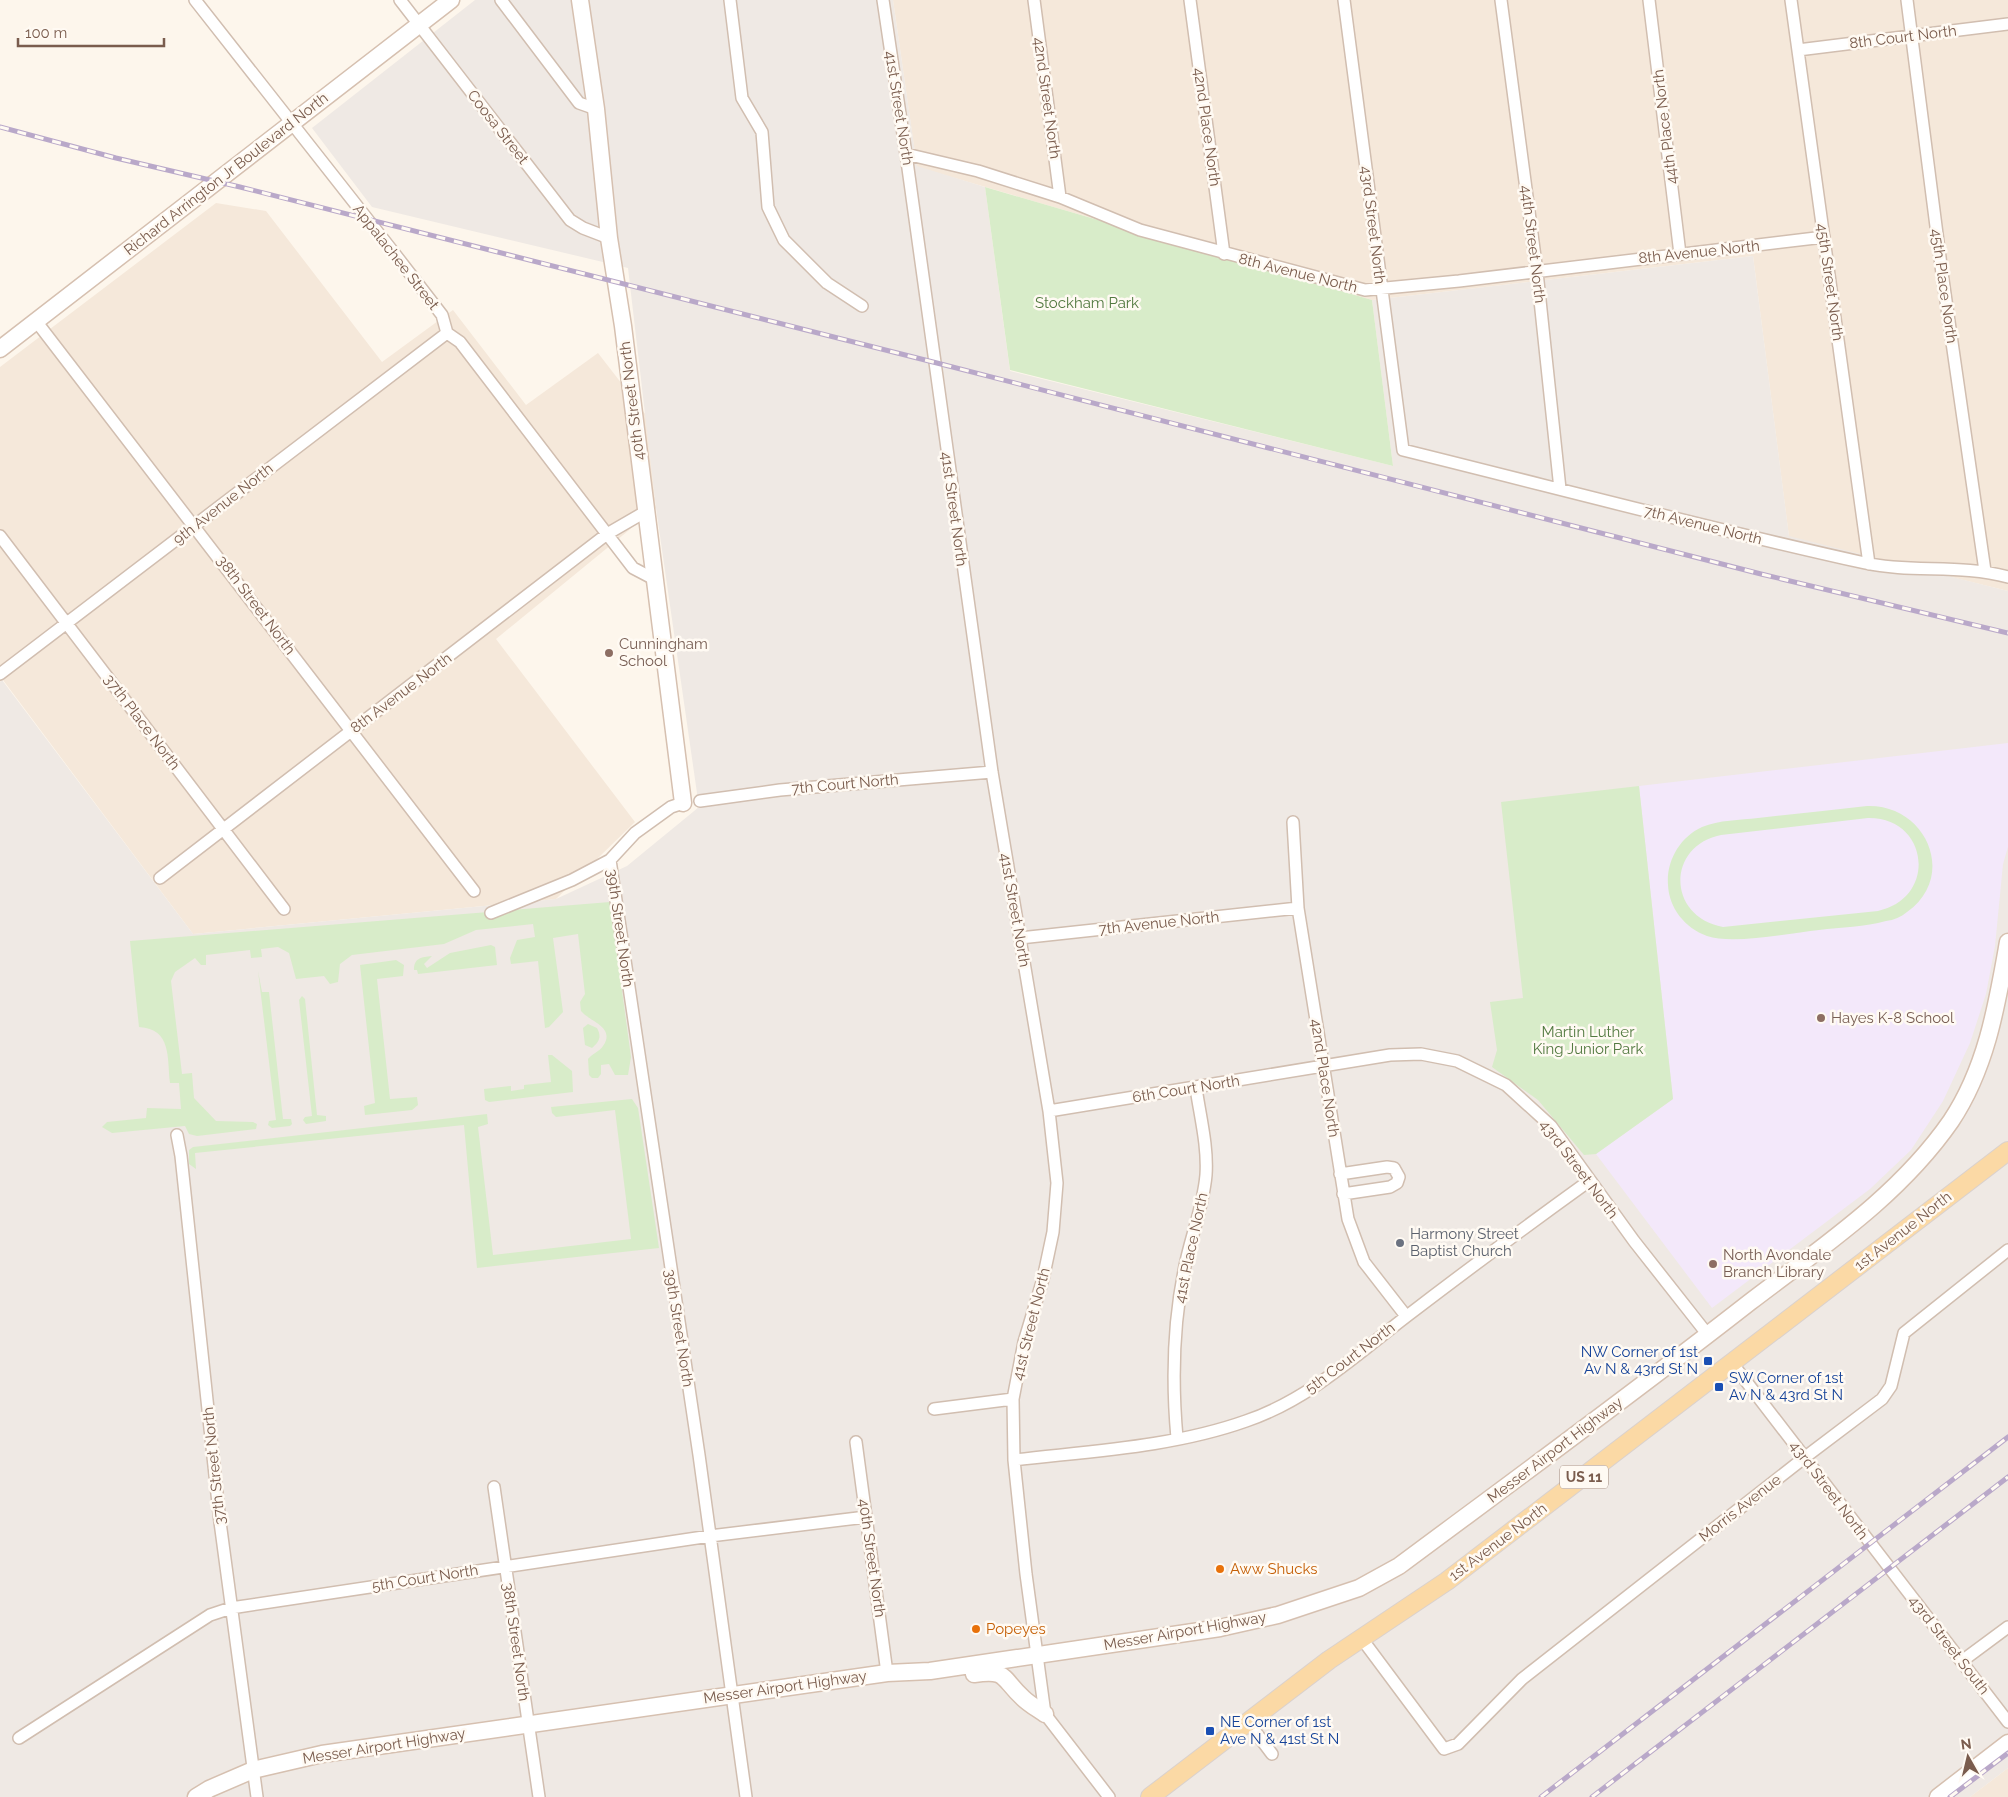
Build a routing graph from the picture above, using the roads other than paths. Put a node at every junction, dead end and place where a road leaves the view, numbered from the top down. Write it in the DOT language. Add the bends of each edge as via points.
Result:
graph roads {
  1 [pos="195,0"];
  2 [pos="400,0"];
  3 [pos="452,0"];
  4 [pos="501,0"];
  5 [pos="580,0"];
  6 [pos="730,0"];
  7 [pos="883,0"];
  8 [pos="1034,0"];
  9 [pos="1190,0"];
  10 [pos="1344,0"];
  11 [pos="1501,0"];
  12 [pos="1649,0"];
  13 [pos="1791,0"];
  14 [pos="1907,0"];
  15 [pos="2008,24"];
  16 [pos="419,25"];
  17 [pos="1912,36"];
  18 [pos="1798,50"];
  19 [pos="596,109"];
  20 [pos="291,124"];
  21 [pos="906,154"];
  22 [pos="1060,197"];
  23 [pos="1824,237"];
  24 [pos="609,238"];
  25 [pos="1224,254"];
  26 [pos="1680,254"];
  27 [pos="1537,272"];
  28 [pos="1381,290"];
  29 [pos="862,306"];
  30 [pos="36,321"];
  31 [pos="447,333"];
  32 [pos="0,349"];
  33 [pos="1402,450"];
  34 [pos="1560,489"];
  35 [pos="645,512"];
  36 [pos="195,526"];
  37 [pos="607,534"];
  38 [pos="0,536"];
  39 [pos="1869,564"];
  40 [pos="1985,571"];
  41 [pos="2008,577"];
  42 [pos="654,579"];
  43 [pos="67,624"];
  44 [pos="0,674"];
  45 [pos="351,730"];
  46 [pos="992,772"];
  47 [pos="700,801"];
  48 [pos="683,803"];
  49 [pos="1293,822"];
  50 [pos="224,829"];
  51 [pos="610,860"];
  52 [pos="160,878"];
  53 [pos="474,891"];
  54 [pos="1298,908"];
  55 [pos="284,909"];
  56 [pos="491,913"];
  57 [pos="1020,938"];
  58 [pos="2008,942"];
  59 [pos="1324,1065"];
  60 [pos="1196,1088"];
  61 [pos="1049,1111"];
  62 [pos="177,1135"];
  63 [pos="2008,1151"];
  64 [pos="1340,1174"];
  65 [pos="1590,1181"];
  66 [pos="1343,1194"];
  67 [pos="2008,1250"];
  68 [pos="1406,1316"];
  69 [pos="1708,1335"];
  70 [pos="1732,1363"];
  71 [pos="1013,1399"];
  72 [pos="934,1410"];
  73 [pos="1177,1438"];
  74 [pos="856,1442"];
  75 [pos="1804,1458"];
  76 [pos="1014,1460"];
  77 [pos="494,1487"];
  78 [pos="866,1517"];
  79 [pos="710,1536"];
  80 [pos="505,1566"];
  81 [pos="1889,1569"];
  82 [pos="231,1608"];
  83 [pos="2008,1627"];
  84 [pos="1362,1639"];
  85 [pos="1036,1656"];
  86 [pos="1962,1661"];
  87 [pos="930,1671"];
  88 [pos="887,1673"];
  89 [pos="732,1694"];
  90 [pos="1045,1714"];
  91 [pos="1248,1722"];
  92 [pos="2008,1722"];
  93 [pos="528,1724"];
  94 [pos="19,1738"];
  95 [pos="2008,1743"];
  96 [pos="1272,1754"];
  97 [pos="253,1770"];
  98 [pos="196,1797"];
  99 [pos="257,1797"];
  100 [pos="539,1797"];
  101 [pos="746,1797"];
  102 [pos="1109,1797"];
  103 [pos="1150,1797"];
  104 [pos="1938,1797"];
  1 -- 20 [label="street, Appalachee Street"];
  2 -- 16 [label="street, Coosa Street"];
  3 -- 16 [label="main road, Richard Arrington Jr Boulevard North"];
  4 -- 19 [label="street" via="578,103"];
  5 -- 19 [label="main road, 40th Street North"];
  6 -- 29 [label="street" via="742,98 762,132 768,207 784,240 827,283"];
  7 -- 21 [label="street, 41st Street North"];
  8 -- 22 [label="street, 42nd Street North"];
  9 -- 25 [label="street, 42nd Place North"];
  10 -- 28 [label="street, 43rd Street North"];
  11 -- 27 [label="street, 44th Street North"];
  12 -- 26 [label="street, 44th Place North"];
  13 -- 18 [label="street, 45th Street North"];
  14 -- 17 [label="street, 45th Place North"];
  15 -- 17 [label="street, 8th Court North"];
  16 -- 20 [label="main road, Richard Arrington Jr Boulevard North"];
  16 -- 24 [label="street, Coosa Street" via="570,220"];
  17 -- 18 [label="street, 8th Court North"];
  17 -- 40 [label="street, 45th Place North"];
  18 -- 23 [label="street, 45th Street North"];
  19 -- 24 [label="main road, 40th Street North"];
  20 -- 30 [label="main road, Richard Arrington Jr Boulevard North"];
  20 -- 31 [label="street, Appalachee Street" via="442,316"];
  21 -- 22 [label="street, 8th Avenue North" via="978,171"];
  21 -- 46 [label="street, 41st Street North"];
  22 -- 25 [label="street, 8th Avenue North" via="1140,230"];
  23 -- 26 [label="street, 8th Avenue North"];
  23 -- 39 [label="street, 45th Street North"];
  24 -- 35 [label="main road, 40th Street North"];
  25 -- 28 [label="street, 8th Avenue North" via="1365,290"];
  26 -- 27 [label="street, 8th Avenue North"];
  27 -- 28 [label="street, 8th Avenue North"];
  27 -- 34 [label="street, 44th Street North"];
  28 -- 33 [label="street, 43rd Street North"];
  30 -- 32 [label="main road, Richard Arrington Jr Boulevard North"];
  30 -- 36 [label="street, 38th Street North"];
  31 -- 36 [label="street, 9th Avenue North"];
  31 -- 37 [label="street, Appalachee Street" via="460,342"];
  33 -- 34 [label="street, 7th Avenue North"];
  34 -- 39 [label="street, 7th Avenue North"];
  35 -- 37 [label="street, 8th Avenue North"];
  35 -- 42 [label="main road, 40th Street North"];
  36 -- 43 [label="street, 9th Avenue North"];
  36 -- 45 [label="street, 38th Street North"];
  37 -- 42 [label="street, Appalachee Street" via="633,568"];
  37 -- 45 [label="street, 8th Avenue North"];
  38 -- 43 [label="street, 37th Place North"];
  39 -- 40 [label="street, 7th Avenue North"];
  40 -- 41 [label="street, 7th Avenue North"];
  42 -- 48 [label="main road, 40th Street North"];
  43 -- 44 [label="street, 9th Avenue North"];
  43 -- 50 [label="street, 37th Place North"];
  45 -- 50 [label="street, 8th Avenue North"];
  45 -- 53 [label="street, 38th Street North"];
  46 -- 47 [label="street, 7th Court North" via="780,790"];
  46 -- 57 [label="street, 41st Street North"];
  48 -- 51 [label="street" via="671,807 635,834"];
  49 -- 54 [label="street, 42nd Place North"];
  50 -- 52 [label="street, 8th Avenue North"];
  50 -- 55 [label="street, 37th Place North"];
  51 -- 56 [label="street" via="572,880"];
  51 -- 79 [label="street, 39th Street North"];
  54 -- 57 [label="street, 7th Avenue North"];
  54 -- 59 [label="street, 42nd Place North"];
  57 -- 61 [label="street, 41st Street North"];
  58 -- 69 [label="main road, Messer Airport Highway" via="1986,1052 1952,1120 1919,1164 1885,1197"];
  59 -- 60 [label="street, 6th Court North"];
  59 -- 64 [label="street, 42nd Place North"];
  59 -- 65 [label="street, 43rd Street North" via="1421,1054 1457,1062 1506,1085 1551,1126"];
  60 -- 61 [label="street, 6th Court North"];
  60 -- 73 [label="street, 41st Place North" via="1206,1174 1201,1214 1178,1300 1174,1396"];
  61 -- 71 [label="street, 41st Street North" via="1058,1183 1053,1232 1024,1342"];
  62 -- 82 [label="street, 37th Street North"];
  63 -- 70 [label="main road, 1st Avenue North / US 11"];
  64 -- 66 [label="street, 42nd Place North"];
  64 -- 66 [label="street" via="1387,1167 1394,1168 1399,1177 1397,1183 1390,1187"];
  65 -- 68 [label="street, 5th Court North"];
  65 -- 69 [label="street, 43rd Street North"];
  66 -- 68 [label="street, 42nd Place North" via="1351,1231 1364,1262"];
  67 -- 75 [label="street, Morris Avenue" via="1904,1333 1891,1386 1882,1399"];
  68 -- 73 [label="street, 5th Court North" via="1346,1365 1296,1398 1247,1421 1214,1432"];
  69 -- 85 [label="main road, Messer Airport Highway" via="1399,1566 1359,1588 1278,1615 1216,1629"];
  70 -- 75 [label="street, 43rd Street North"];
  70 -- 84 [label="main road, 1st Avenue North / US 11" via="1448,1580"];
  71 -- 72 [label="street"];
  71 -- 76 [label="street, 41st Street North"];
  73 -- 76 [label="street, 5th Court North"];
  74 -- 78 [label="street, 40th Street North"];
  75 -- 81 [label="street, 43rd Street North"];
  75 -- 84 [label="street, Morris Avenue" via="1522,1679 1458,1744 1444,1748"];
  76 -- 85 [label="street, 41st Street North"];
  77 -- 80 [label="street, 38th Street North"];
  78 -- 79 [label="street, 5th Court North"];
  78 -- 88 [label="street, 40th Street North"];
  79 -- 80 [label="street, 5th Court North"];
  79 -- 89 [label="street, 39th Street North"];
  80 -- 82 [label="street, 5th Court North"];
  80 -- 93 [label="street, 38th Street North"];
  81 -- 86 [label="street, 43rd Street South"];
  82 -- 94 [label="street, 5th Court North" via="210,1615"];
  82 -- 97 [label="street, 37th Street North"];
  83 -- 86 [label="street"];
  84 -- 91 [label="main road, 1st Avenue North / US 11"];
  85 -- 87 [label="main road, Messer Airport Highway"];
  85 -- 90 [label="street, 41st Street North"];
  86 -- 92 [label="street, 43rd Street South"];
  87 -- 88 [label="main road, Messer Airport Highway"];
  87 -- 90 [label="main road" via="948,1677 992,1671 1006,1678 1022,1698"];
  88 -- 89 [label="main road, Messer Airport Highway"];
  89 -- 93 [label="main road, Messer Airport Highway"];
  89 -- 101 [label="street, 39th Street North"];
  90 -- 102 [label="street, 41st Street North"];
  91 -- 96 [label="street"];
  91 -- 103 [label="main road, 1st Avenue North / US 11"];
  93 -- 97 [label="main road, Messer Airport Highway" via="322,1754"];
  93 -- 100 [label="street, 38th Street North"];
  95 -- 104 [label="main road"];
  97 -- 98 [label="main road, Messer Airport Highway"];
  97 -- 99 [label="street, 37th Street North"];
}
